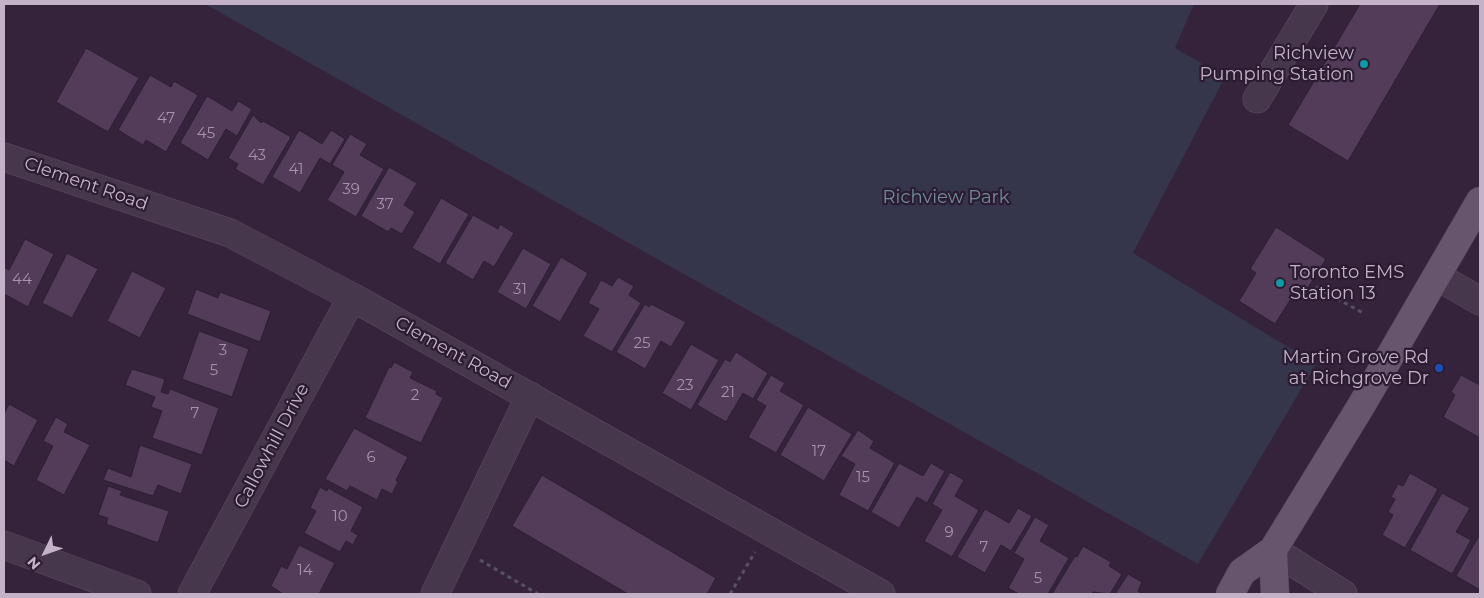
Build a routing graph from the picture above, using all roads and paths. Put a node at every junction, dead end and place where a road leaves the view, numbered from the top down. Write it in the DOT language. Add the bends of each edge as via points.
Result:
graph roads {
  1 [pos="1314,4"];
  2 [pos="1257,99"];
  3 [pos="4,157"];
  4 [pos="1480,201"];
  5 [pos="1438,277"];
  6 [pos="1316,287"];
  7 [pos="352,298"];
  8 [pos="1480,301"];
  9 [pos="1365,314"];
  10 [pos="530,396"];
  11 [pos="4,545"];
  12 [pos="1273,550"];
  13 [pos="751,559"];
  14 [pos="480,560"];
  15 [pos="137,594"];
  16 [pos="192,594"];
  17 [pos="435,594"];
  18 [pos="538,594"];
  19 [pos="730,594"];
  20 [pos="881,594"];
  21 [pos="1230,594"];
  22 [pos="1275,594"];
  23 [pos="1343,594"];
  1 -- 2 [label="street"];
  3 -- 7 [label="street, Clement Road" via="230,233"];
  4 -- 5 [label="main road"];
  5 -- 8 [label="street"];
  5 -- 12 [label="main road"];
  6 -- 9 [label="path"];
  7 -- 10 [label="street, Clement Road"];
  7 -- 16 [label="street, Callowhill Drive"];
  10 -- 17 [label="street"];
  10 -- 20 [label="street, Clement Road"];
  11 -- 15 [label="street"];
  12 -- 21 [label="main road" via="1242,572"];
  12 -- 22 [label="main road"];
  12 -- 23 [label="street"];
  13 -- 19 [label="path"];
  14 -- 18 [label="path"];
}
